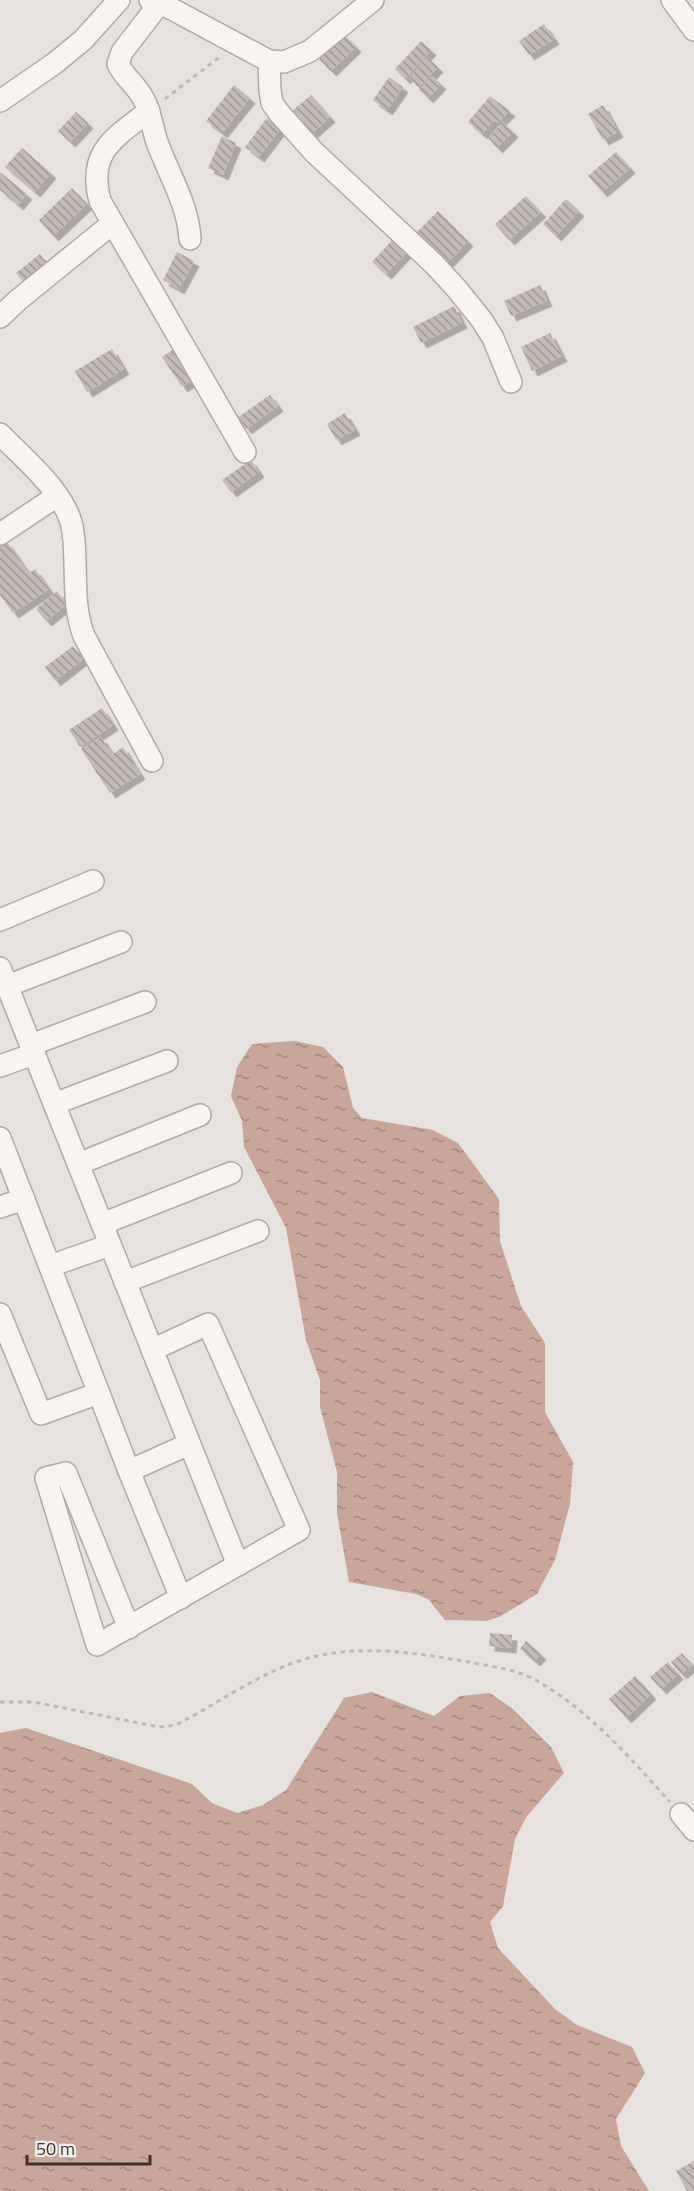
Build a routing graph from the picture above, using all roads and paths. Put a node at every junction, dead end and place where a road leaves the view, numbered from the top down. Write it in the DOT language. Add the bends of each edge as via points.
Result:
graph roads {
  1 [pos="119,0"];
  2 [pos="373,0"];
  3 [pos="672,0"];
  4 [pos="154,2"];
  5 [pos="694,30"];
  6 [pos="237,44"];
  7 [pos="269,62"];
  8 [pos="0,101"];
  9 [pos="149,111"];
  10 [pos="113,223"];
  11 [pos="190,239"];
  12 [pos="0,317"];
  13 [pos="511,382"];
  14 [pos="0,434"];
  15 [pos="244,452"];
  16 [pos="57,496"];
  17 [pos="0,534"];
  18 [pos="152,761"];
  19 [pos="93,881"];
  20 [pos="0,920"];
  21 [pos="121,942"];
  22 [pos="4,977"];
  23 [pos="145,1002"];
  24 [pos="32,1049"];
  25 [pos="167,1060"];
  26 [pos="0,1066"];
  27 [pos="54,1104"];
  28 [pos="200,1115"];
  29 [pos="0,1138"];
  30 [pos="78,1164"];
  31 [pos="231,1173"];
  32 [pos="24,1199"];
  33 [pos="0,1207"];
  34 [pos="102,1224"];
  35 [pos="258,1231"];
  36 [pos="110,1245"];
  37 [pos="50,1266"];
  38 [pos="125,1282"];
  39 [pos="0,1314"];
  40 [pos="152,1350"];
  41 [pos="99,1393"];
  42 [pos="189,1444"];
  43 [pos="129,1471"];
  44 [pos="238,1565"];
  45 [pos="181,1598"];
  46 [pos="129,1628"];
  47 [pos="0,1702"];
  48 [pos="688,1822"];
  1 -- 8 [label="street" via="83,40"];
  2 -- 7 [label="street" via="310,51 284,62"];
  3 -- 5 [label="street"];
  4 -- 6 [label="street"];
  4 -- 9 [label="street" via="118,64"];
  6 -- 7 [label="street"];
  6 -- 9 [label="path"];
  7 -- 13 [label="street" via="272,103 280,114 314,152 456,288 493,338"];
  9 -- 10 [label="street" via="108,145 97,166 100,201"];
  9 -- 11 [label="street" via="156,141 189,221"];
  10 -- 12 [label="street"];
  10 -- 15 [label="street"];
  14 -- 16 [label="street"];
  16 -- 17 [label="street"];
  16 -- 18 [label="street" via="73,530 77,618"];
  19 -- 20 [label="street"];
  21 -- 22 [label="street"];
  22 -- 24 [label="street"];
  23 -- 24 [label="street"];
  24 -- 26 [label="street"];
  24 -- 27 [label="street"];
  25 -- 27 [label="street"];
  27 -- 30 [label="street"];
  28 -- 30 [label="street"];
  29 -- 32 [label="street"];
  30 -- 34 [label="street"];
  31 -- 34 [label="street"];
  32 -- 33 [label="street"];
  32 -- 37 [label="street"];
  34 -- 36 [label="street"];
  35 -- 38 [label="street"];
  36 -- 37 [label="street"];
  36 -- 38 [label="street"];
  37 -- 41 [label="street"];
  38 -- 40 [label="street"];
  39 -- 41 [label="street" via="41,1414"];
  40 -- 42 [label="street"];
  40 -- 44 [label="street" via="208,1324 299,1530"];
  41 -- 43 [label="street"];
  42 -- 43 [label="street"];
  42 -- 44 [label="street"];
  43 -- 45 [label="street"];
  44 -- 45 [label="street"];
  45 -- 46 [label="street"];
  46 -- 46 [label="street" via="66,1473 46,1478 97,1645"];
  47 -- 48 [label="path" via="34,1701 159,1727 176,1725 278,1670 324,1654 366,1649 444,1658 505,1669 538,1681 604,1732"];
}
